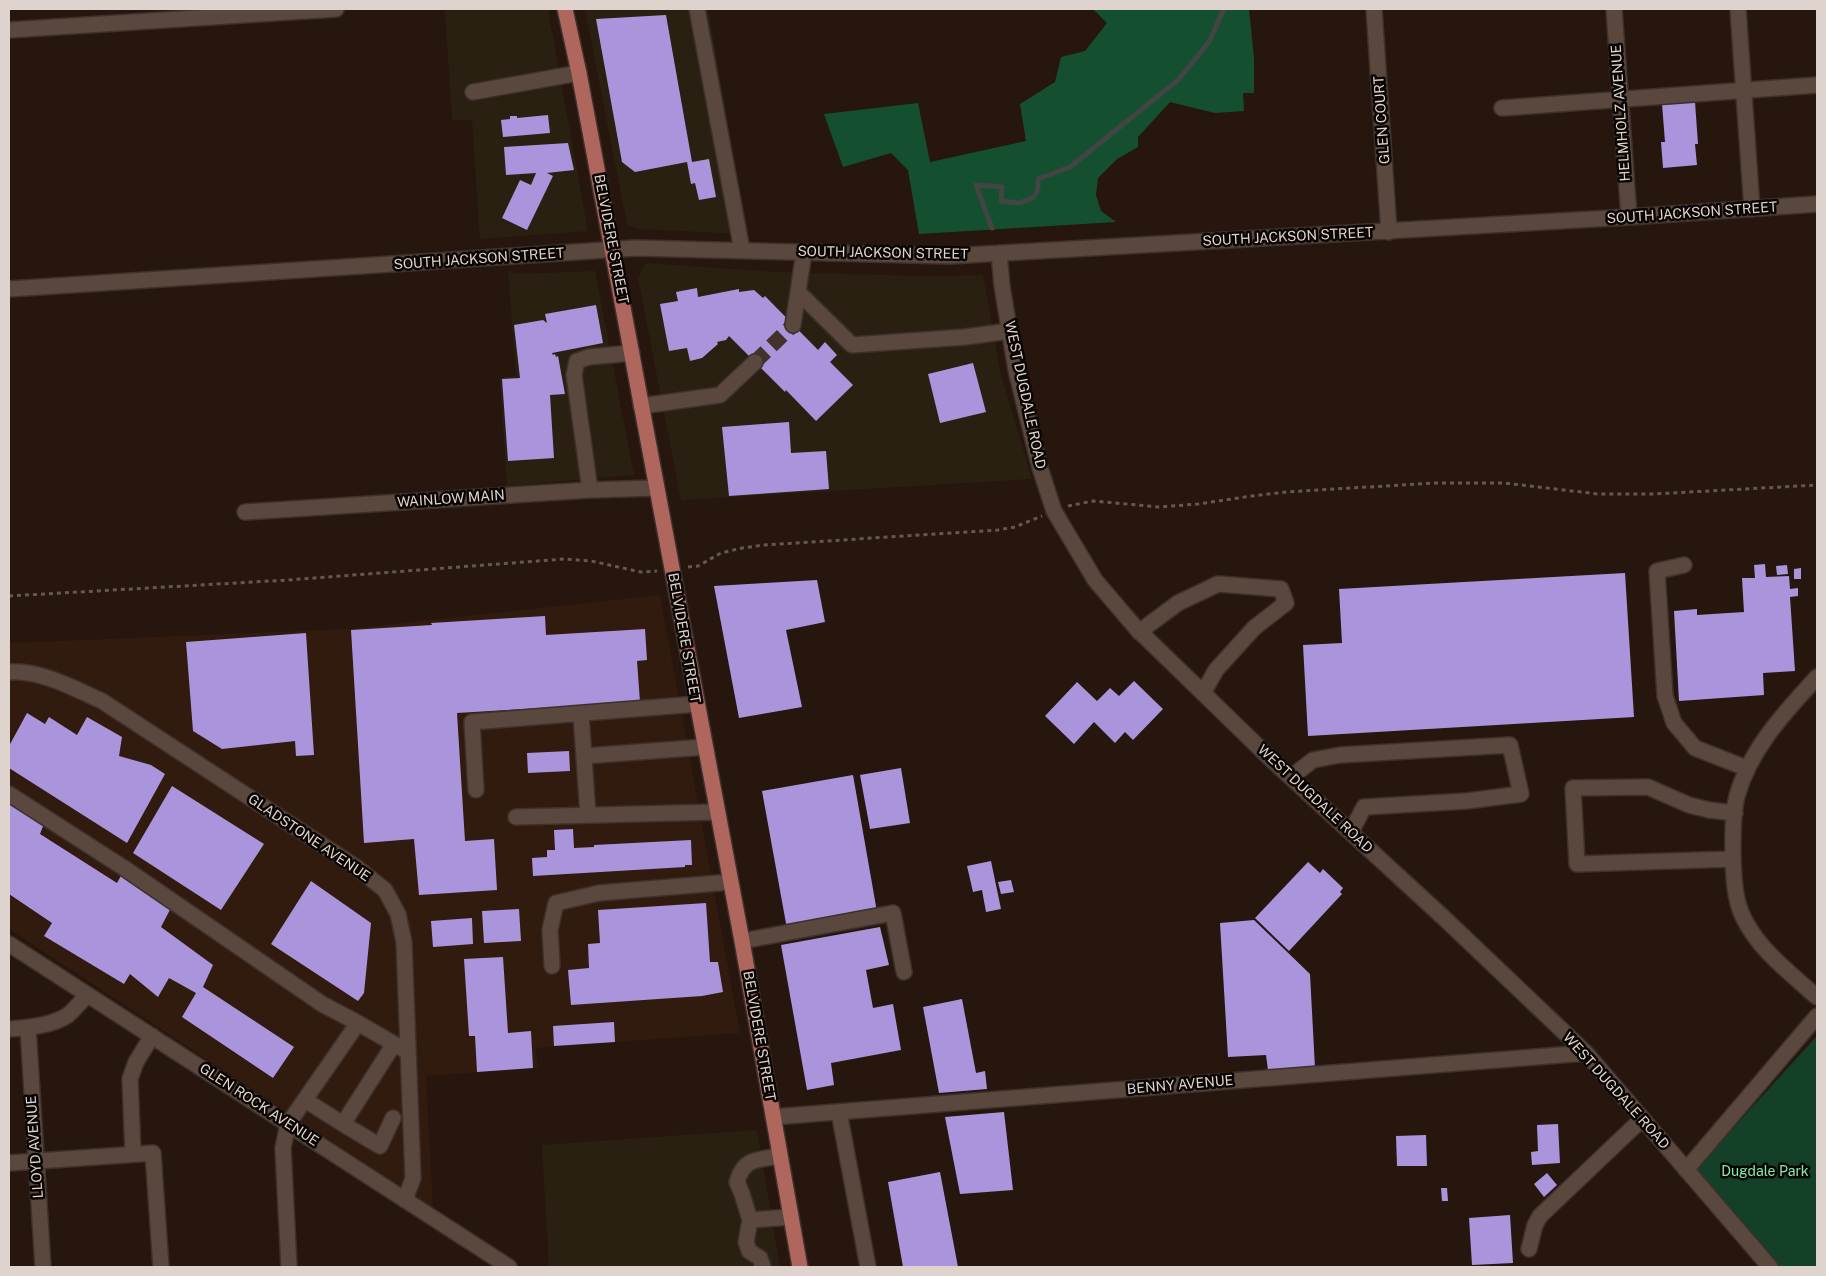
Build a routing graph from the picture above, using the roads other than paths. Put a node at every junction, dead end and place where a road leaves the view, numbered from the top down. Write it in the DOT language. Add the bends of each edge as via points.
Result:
graph roads {
  1 [pos="336,9"];
  2 [pos="566,9"];
  3 [pos="697,9"];
  4 [pos="1374,9"];
  5 [pos="1614,9"];
  6 [pos="1738,9"];
  7 [pos="9,30"];
  8 [pos="580,73"];
  9 [pos="1817,84"];
  10 [pos="1743,90"];
  11 [pos="473,92"];
  12 [pos="1620,99"];
  13 [pos="1502,108"];
  14 [pos="1817,204"];
  15 [pos="1752,209"];
  16 [pos="1629,217"];
  17 [pos="1389,232"];
  18 [pos="613,250"];
  19 [pos="742,250"];
  20 [pos="804,252"];
  21 [pos="998,253"];
  22 [pos="9,289"];
  23 [pos="798,292"];
  24 [pos="793,325"];
  25 [pos="1010,331"];
  26 [pos="632,353"];
  27 [pos="755,362"];
  28 [pos="641,406"];
  29 [pos="657,488"];
  30 [pos="590,490"];
  31 [pos="245,512"];
  32 [pos="1684,565"];
  33 [pos="1139,632"];
  34 [pos="9,672"];
  35 [pos="1815,686"];
  36 [pos="1203,693"];
  37 [pos="697,704"];
  38 [pos="581,714"];
  39 [pos="704,747"];
  40 [pos="584,756"];
  41 [pos="1746,768"];
  42 [pos="1291,777"];
  43 [pos="476,790"];
  44 [pos="9,794"];
  45 [pos="717,812"];
  46 [pos="1735,812"];
  47 [pos="588,814"];
  48 [pos="516,817"];
  49 [pos="1351,832"];
  50 [pos="1733,859"];
  51 [pos="730,882"];
  52 [pos="742,941"];
  53 [pos="9,944"];
  54 [pos="552,966"];
  55 [pos="904,972"];
  56 [pos="88,995"];
  57 [pos="1817,997"];
  58 [pos="1817,1016"];
  59 [pos="358,1023"];
  60 [pos="28,1028"];
  61 [pos="9,1029"];
  62 [pos="152,1036"];
  63 [pos="394,1044"];
  64 [pos="408,1052"];
  65 [pos="1586,1053"];
  66 [pos="305,1100"];
  67 [pos="839,1112"];
  68 [pos="773,1117"];
  69 [pos="394,1118"];
  70 [pos="1642,1119"];
  71 [pos="288,1124"];
  72 [pos="343,1124"];
  73 [pos="133,1154"];
  74 [pos="780,1156"];
  75 [pos="36,1161"];
  76 [pos="9,1163"];
  77 [pos="1686,1170"];
  78 [pos="405,1200"];
  79 [pos="791,1216"];
  80 [pos="750,1220"];
  81 [pos="1529,1249"];
  82 [pos="43,1267"];
  83 [pos="162,1267"];
  84 [pos="290,1267"];
  85 [pos="509,1267"];
  86 [pos="763,1267"];
  87 [pos="800,1267"];
  88 [pos="868,1267"];
  89 [pos="1770,1267"];
  1 -- 7 [label="street"];
  2 -- 8 [label="main road, BELVIDERE STREET"];
  3 -- 19 [label="street"];
  4 -- 17 [label="street, GLEN COURT"];
  5 -- 12 [label="street, HELMHOLZ AVENUE"];
  6 -- 10 [label="street"];
  8 -- 11 [label="street"];
  8 -- 18 [label="main road, BELVIDERE STREET"];
  9 -- 10 [label="street"];
  10 -- 12 [label="street"];
  10 -- 15 [label="street"];
  12 -- 13 [label="street"];
  12 -- 16 [label="street, HELMHOLZ AVENUE"];
  14 -- 15 [label="street, SOUTH JACKSON STREET"];
  15 -- 16 [label="street, SOUTH JACKSON STREET"];
  16 -- 17 [label="street, SOUTH JACKSON STREET"];
  17 -- 21 [label="street, SOUTH JACKSON STREET"];
  18 -- 19 [label="street, SOUTH JACKSON STREET"];
  18 -- 22 [label="street, SOUTH JACKSON STREET"];
  18 -- 26 [label="main road, BELVIDERE STREET"];
  19 -- 20 [label="street, SOUTH JACKSON STREET"];
  20 -- 21 [label="street, SOUTH JACKSON STREET" via="919,256"];
  20 -- 23 [label="street"];
  21 -- 25 [label="street, WEST DUGDALE ROAD"];
  23 -- 24 [label="street"];
  23 -- 25 [label="street" via="852,345 965,338"];
  25 -- 33 [label="street, WEST DUGDALE ROAD" via="1029,425 1054,511 1095,580"];
  26 -- 28 [label="main road, BELVIDERE STREET"];
  26 -- 30 [label="street" via="577,361 574,375"];
  27 -- 28 [label="street" via="720,395"];
  28 -- 29 [label="main road, BELVIDERE STREET"];
  29 -- 30 [label="street, WAINLOW MAIN"];
  29 -- 37 [label="main road, BELVIDERE STREET"];
  30 -- 31 [label="street, WAINLOW MAIN"];
  32 -- 41 [label="street" via="1657,571 1665,696 1674,723 1695,748"];
  33 -- 36 [label="street, WEST DUGDALE ROAD"];
  33 -- 36 [label="street" via="1178,603 1218,584 1280,590 1286,603 1254,628 1216,670"];
  34 -- 64 [label="street, GLADSTONE AVENUE" via="23,671 58,681 102,701 356,867 385,890 398,914 404,942"];
  35 -- 41 [label="street" via="1786,711"];
  36 -- 42 [label="street, WEST DUGDALE ROAD"];
  37 -- 38 [label="street"];
  37 -- 39 [label="main road, BELVIDERE STREET"];
  38 -- 40 [label="street"];
  38 -- 43 [label="street" via="472,722"];
  39 -- 40 [label="street"];
  39 -- 45 [label="main road, BELVIDERE STREET"];
  40 -- 47 [label="street"];
  41 -- 46 [label="street"];
  42 -- 49 [label="street, WEST DUGDALE ROAD"];
  42 -- 49 [label="street" via="1313,760 1340,755 1510,746 1521,794 1467,801 1364,807"];
  44 -- 59 [label="street" via="124,868 322,1004"];
  45 -- 47 [label="street"];
  45 -- 51 [label="main road, BELVIDERE STREET"];
  46 -- 50 [label="street"];
  46 -- 50 [label="street" via="1689,805 1648,786 1573,788 1577,864"];
  47 -- 48 [label="street"];
  49 -- 65 [label="street, WEST DUGDALE ROAD"];
  50 -- 57 [label="street" via="1734,892 1747,926 1769,952"];
  51 -- 52 [label="main road, BELVIDERE STREET"];
  51 -- 54 [label="street" via="599,893 556,902 550,930"];
  52 -- 55 [label="street" via="893,913"];
  52 -- 68 [label="main road, BELVIDERE STREET"];
  53 -- 56 [label="street, GLEN ROCK AVENUE"];
  56 -- 60 [label="street" via="66,1016"];
  56 -- 62 [label="street, GLEN ROCK AVENUE"];
  58 -- 77 [label="street"];
  59 -- 63 [label="street"];
  59 -- 66 [label="street"];
  60 -- 61 [label="street"];
  60 -- 75 [label="street, LLOYD AVENUE"];
  62 -- 71 [label="street, GLEN ROCK AVENUE"];
  62 -- 73 [label="street" via="130,1079"];
  63 -- 64 [label="street"];
  63 -- 72 [label="street"];
  64 -- 78 [label="street, GLADSTONE AVENUE" via="413,1178"];
  65 -- 67 [label="street, BENNY AVENUE"];
  65 -- 70 [label="street, WEST DUGDALE ROAD"];
  66 -- 71 [label="street"];
  66 -- 72 [label="street"];
  67 -- 68 [label="street, BENNY AVENUE"];
  67 -- 88 [label="street"];
  68 -- 74 [label="main road, BELVIDERE STREET"];
  69 -- 72 [label="street" via="380,1146"];
  70 -- 77 [label="street, WEST DUGDALE ROAD"];
  70 -- 81 [label="street" via="1540,1216"];
  71 -- 78 [label="street, GLEN ROCK AVENUE"];
  71 -- 84 [label="street" via="282,1148"];
  73 -- 75 [label="street"];
  73 -- 83 [label="street" via="153,1153"];
  74 -- 79 [label="main road, BELVIDERE STREET"];
  74 -- 80 [label="street" via="750,1161 740,1171 737,1182"];
  75 -- 76 [label="street"];
  75 -- 82 [label="street, LLOYD AVENUE"];
  77 -- 89 [label="street, WEST DUGDALE ROAD"];
  78 -- 85 [label="street, GLEN ROCK AVENUE"];
  79 -- 80 [label="street"];
  79 -- 87 [label="main road, BELVIDERE STREET"];
  80 -- 86 [label="street" via="746,1242 748,1251 760,1258"];
}
